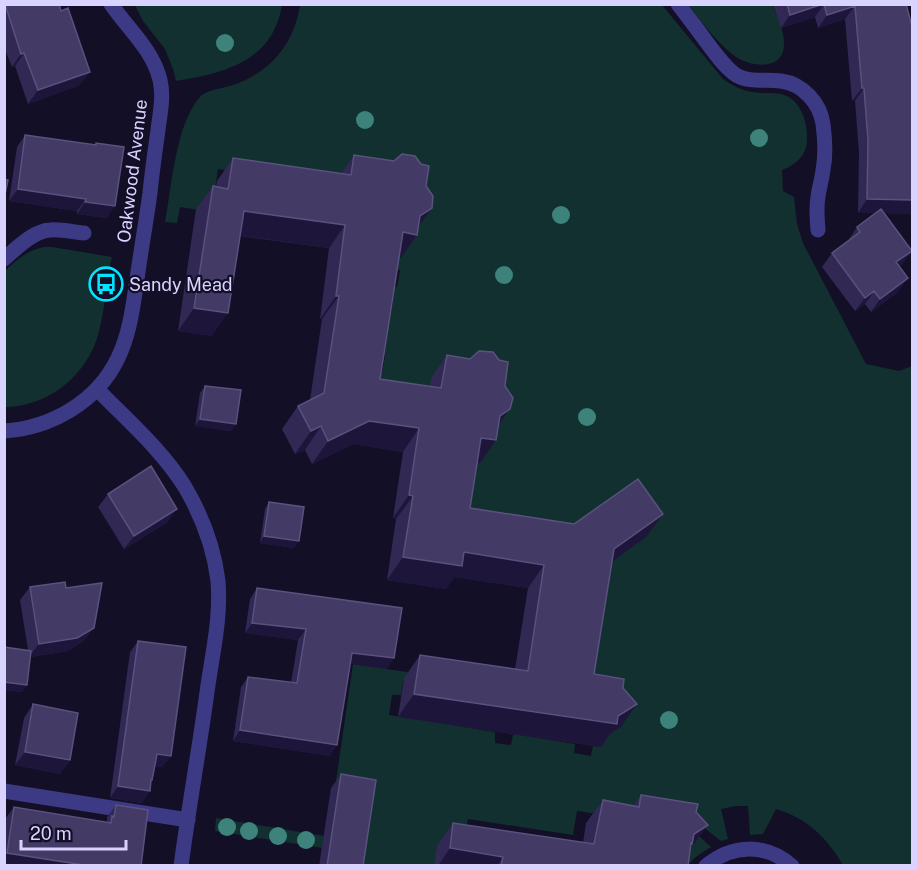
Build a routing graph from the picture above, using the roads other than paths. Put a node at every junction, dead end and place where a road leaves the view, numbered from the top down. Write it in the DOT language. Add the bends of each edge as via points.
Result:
graph roads {
  1 [pos="111,4"];
  2 [pos="678,4"];
  3 [pos="818,230"];
  4 [pos="84,233"];
  5 [pos="4,258"];
  6 [pos="97,389"];
  7 [pos="4,431"];
  8 [pos="4,791"];
  9 [pos="188,820"];
  10 [pos="181,866"];
  11 [pos="706,866"];
  12 [pos="792,866"];
  1 -- 6 [label="street, Oakwood Avenue" via="151,58 162,96 127,334 118,359"];
  2 -- 3 [label="street" via="734,74 790,83 814,100 821,114 824,150"];
  4 -- 5 [label="street" via="44,231"];
  6 -- 7 [label="street, Oakwood Avenue" via="55,419"];
  6 -- 9 [label="street" via="180,479 200,515 214,559 218,583 216,626"];
  8 -- 9 [label="street"];
  9 -- 10 [label="street"];
  11 -- 12 [label="street" via="738,849 761,849"];
}
